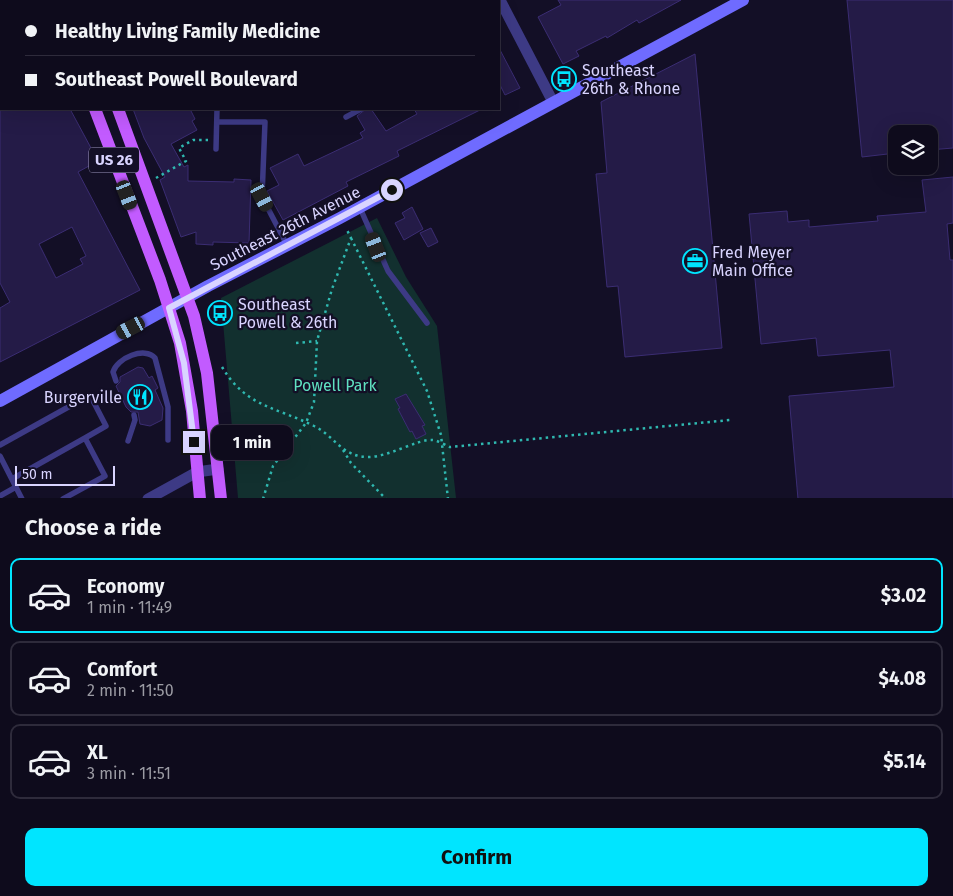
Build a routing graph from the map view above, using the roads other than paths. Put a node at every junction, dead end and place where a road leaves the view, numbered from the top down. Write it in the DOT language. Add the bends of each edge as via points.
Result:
graph roads {
  1 [pos="500,0"];
  2 [pos="743,0"];
  3 [pos="553,102"];
  4 [pos="95,110"];
  5 [pos="118,110"];
  6 [pos="217,110"];
  7 [pos="358,110"];
  8 [pos="346,117"];
  9 [pos="217,122"];
  10 [pos="216,150"];
  11 [pos="360,208"];
  12 [pos="287,245"];
  13 [pos="188,297"];
  14 [pos="169,308"];
  15 [pos="427,323"];
  16 [pos="116,381"];
  17 [pos="0,401"];
  18 [pos="134,415"];
  19 [pos="84,438"];
  20 [pos="168,440"];
  21 [pos="128,441"];
  22 [pos="0,445"];
  23 [pos="0,456"];
  24 [pos="218,469"];
  25 [pos="197,472"];
  26 [pos="12,479"];
  27 [pos="16,487"];
  28 [pos="0,496"];
  29 [pos="22,498"];
  30 [pos="63,498"];
  31 [pos="148,498"];
  32 [pos="200,498"];
  33 [pos="221,498"];
  1 -- 3 [label="street"];
  2 -- 3 [label="street, Southeast 26th Avenue"];
  3 -- 11 [label="street, Southeast 26th Avenue"];
  4 -- 14 [label="main road, US 26"];
  5 -- 13 [label="main road, US 26"];
  6 -- 9 [label="lane"];
  7 -- 8 [label="lane"];
  9 -- 10 [label="lane"];
  9 -- 12 [label="lane" via="264,122 262,197"];
  11 -- 12 [label="street, Southeast 26th Avenue"];
  11 -- 15 [label="lane" via="388,271"];
  12 -- 13 [label="street, Southeast 26th Avenue"];
  13 -- 14 [label="street, Southeast 26th Avenue"];
  13 -- 24 [label="main road, US 26" via="207,373"];
  14 -- 17 [label="street, Southeast 26th Avenue"];
  14 -- 25 [label="main road, US 26" via="184,363"];
  16 -- 20 [label="lane" via="113,372 118,364 142,352 156,358 168,407"];
  18 -- 21 [label="lane"];
  19 -- 22 [label="lane" via="106,426 90,395"];
  19 -- 26 [label="lane"];
  19 -- 30 [label="lane" via="104,476"];
  23 -- 26 [label="lane"];
  24 -- 25 [label="street"];
  24 -- 33 [label="main road, US 26"];
  25 -- 31 [label="street"];
  25 -- 32 [label="main road, US 26"];
  26 -- 27 [label="lane"];
  27 -- 28 [label="lane"];
  27 -- 29 [label="lane"];
}
